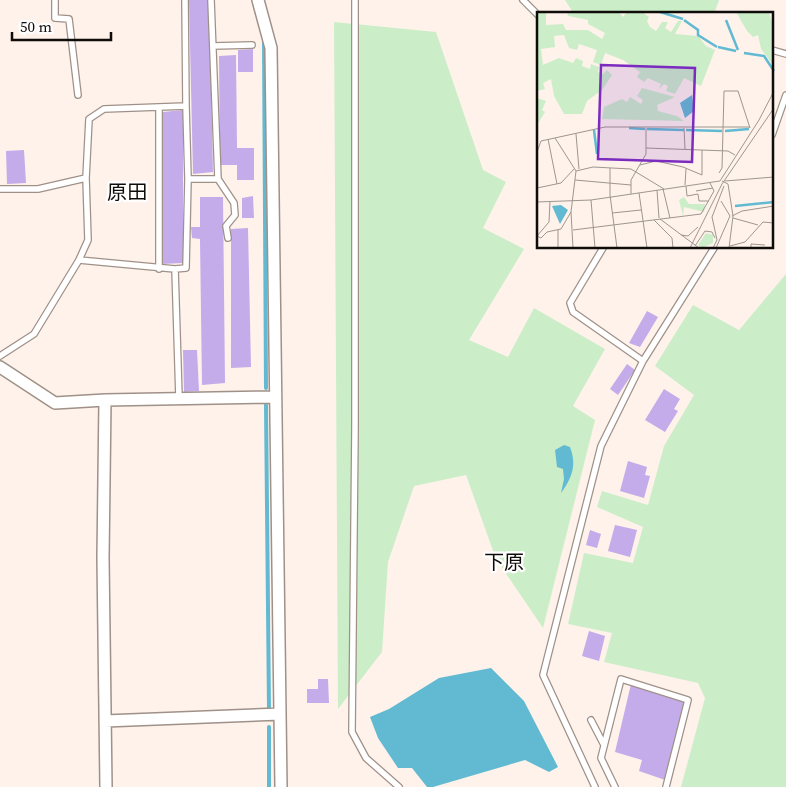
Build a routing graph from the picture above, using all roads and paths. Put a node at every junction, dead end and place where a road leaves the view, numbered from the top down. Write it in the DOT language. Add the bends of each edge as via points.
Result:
graph roads {
  1 [pos="55,0"];
  2 [pos="185,0"];
  3 [pos="211,0"];
  4 [pos="258,0"];
  5 [pos="355,0"];
  6 [pos="523,0"];
  7 [pos="537,14"];
  8 [pos="252,44"];
  9 [pos="213,46"];
  10 [pos="78,95"];
  11 [pos="786,95"];
  12 [pos="159,106"];
  13 [pos="186,106"];
  14 [pos="774,129"];
  15 [pos="86,178"];
  16 [pos="188,179"];
  17 [pos="218,179"];
  18 [pos="0,189"];
  19 [pos="228,238"];
  20 [pos="602,249"];
  21 [pos="713,249"];
  22 [pos="79,260"];
  23 [pos="159,269"];
  24 [pos="175,269"];
  25 [pos="0,356"];
  26 [pos="643,361"];
  27 [pos="0,367"];
  28 [pos="275,397"];
  29 [pos="178,398"];
  30 [pos="105,400"];
  31 [pos="280,714"];
  32 [pos="591,720"];
  33 [pos="104,721"];
  34 [pos="604,744"];
  35 [pos="106,787"];
  36 [pos="281,787"];
  37 [pos="399,787"];
  38 [pos="595,787"];
  39 [pos="615,787"];
  40 [pos="666,787"];
  1 -- 10 [label="lane" via="55,18 69,19"];
  2 -- 13 [label="lane"];
  3 -- 9 [label="lane"];
  4 -- 28 [label="street" via="271,48"];
  5 -- 37 [label="lane" via="352,732 366,758"];
  6 -- 7 [label="lane"];
  8 -- 9 [label="lane"];
  9 -- 17 [label="lane"];
  11 -- 14 [label="lane"];
  12 -- 13 [label="lane"];
  12 -- 15 [label="lane" via="104,109 89,119"];
  12 -- 23 [label="lane"];
  13 -- 16 [label="lane"];
  15 -- 18 [label="lane" via="38,189"];
  15 -- 22 [label="lane" via="88,240"];
  16 -- 17 [label="lane"];
  16 -- 24 [label="lane" via="186,268"];
  17 -- 19 [label="lane" via="234,203 235,215 226,226"];
  20 -- 26 [label="lane" via="570,303 573,312"];
  21 -- 26 [label="lane"];
  22 -- 23 [label="lane"];
  22 -- 25 [label="lane" via="34,334"];
  23 -- 24 [label="lane"];
  24 -- 29 [label="lane"];
  26 -- 38 [label="lane" via="601,446 543,676"];
  27 -- 30 [label="street" via="56,403"];
  28 -- 29 [label="street"];
  28 -- 31 [label="street"];
  29 -- 30 [label="street"];
  30 -- 33 [label="street"];
  31 -- 33 [label="street"];
  31 -- 36 [label="street"];
  32 -- 34 [label="lane"];
  33 -- 35 [label="street"];
  34 -- 39 [label="lane" via="601,758"];
  34 -- 40 [label="lane" via="621,680 688,700"];
}
